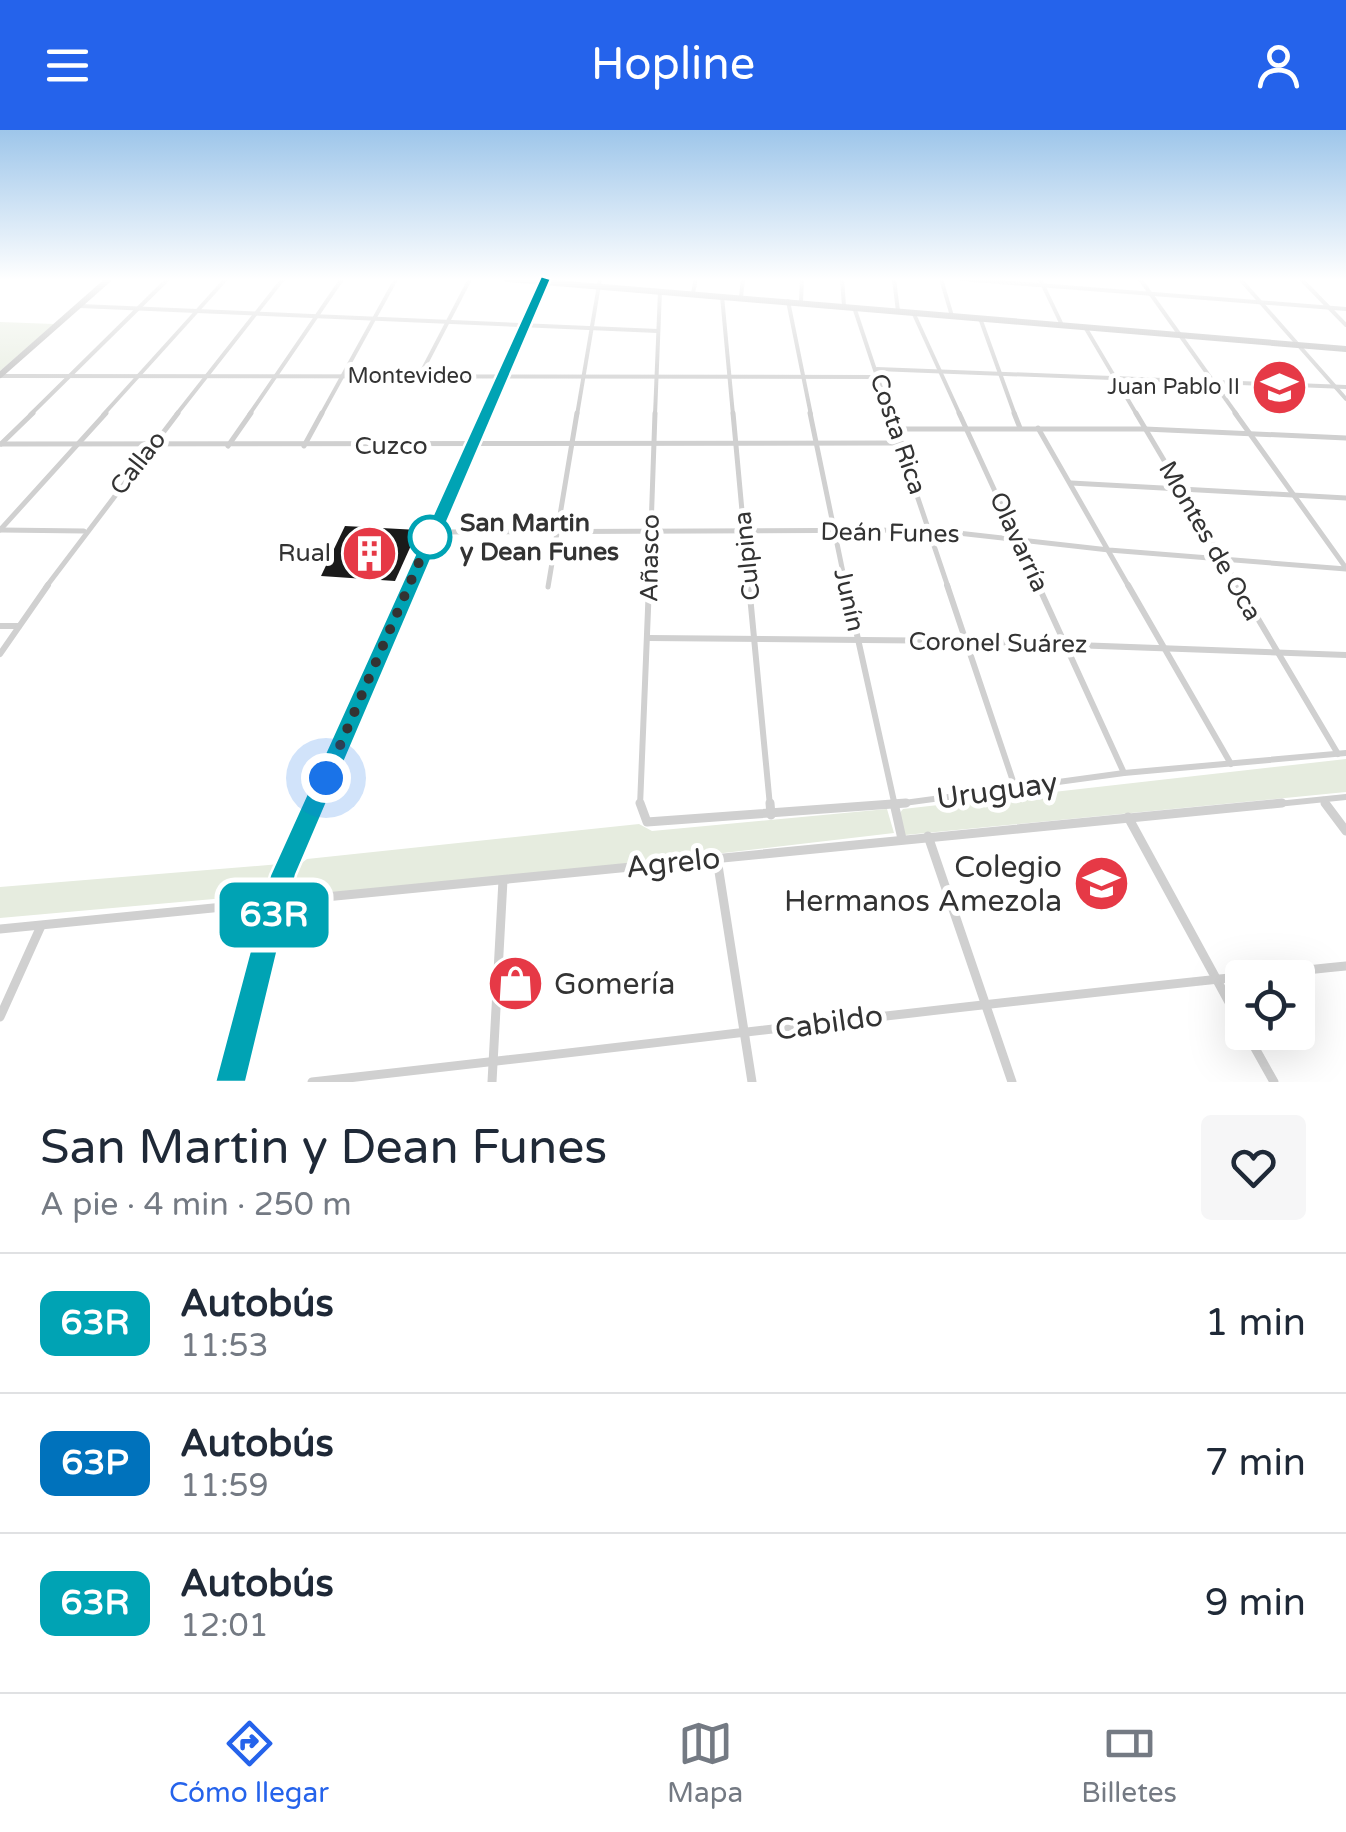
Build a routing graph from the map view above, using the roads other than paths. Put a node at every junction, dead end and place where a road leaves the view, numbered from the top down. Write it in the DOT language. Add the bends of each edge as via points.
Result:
graph roads {
  1 [pos="59,323"];
  2 [pos="124,323"];
  3 [pos="184,323"];
  4 [pos="248,323"];
  5 [pos="311,323"];
  6 [pos="372,323"];
  7 [pos="447,323"];
  8 [pos="475,323"];
  9 [pos="591,323"];
  10 [pos="658,323"];
  11 [pos="725,323"];
  12 [pos="792,323"];
  13 [pos="860,323"];
  14 [pos="919,323"];
  15 [pos="982,323"];
  16 [pos="1044,323"];
  17 [pos="1169,323"];
  18 [pos="1279,323"];
  19 [pos="1062,325"];
  20 [pos="524,326"];
  21 [pos="1084,327"];
  22 [pos="590,328"];
  23 [pos="658,330"];
  24 [pos="1176,335"];
  25 [pos="1297,344"];
  26 [pos="1346,348"];
  27 [pos="941,370"];
  28 [pos="1000,372"];
  29 [pos="878,373"];
  30 [pos="0,376"];
  31 [pos="71,376"];
  32 [pos="136,376"];
  33 [pos="206,376"];
  34 [pos="272,376"];
  35 [pos="342,376"];
  36 [pos="419,377"];
  37 [pos="502,377"];
  38 [pos="582,377"];
  39 [pos="656,377"];
  40 [pos="730,377"];
  41 [pos="802,377"];
  42 [pos="1114,378"];
  43 [pos="1211,382"];
  44 [pos="1335,387"];
  45 [pos="1346,388"];
  46 [pos="1346,399"];
  47 [pos="896,428"];
  48 [pos="968,428"];
  49 [pos="1020,428"];
  50 [pos="1038,428"];
  51 [pos="1145,429"];
  52 [pos="1247,433"];
  53 [pos="1346,438"];
  54 [pos="1,444"];
  55 [pos="76,444"];
  56 [pos="653,444"];
  57 [pos="736,444"];
  58 [pos="816,444"];
  59 [pos="902,444"];
  60 [pos="151,445"];
  61 [pos="470,445"];
  62 [pos="572,445"];
  63 [pos="228,446"];
  64 [pos="304,446"];
  65 [pos="1071,482"];
  66 [pos="1180,488"];
  67 [pos="1293,495"];
  68 [pos="1346,498"];
  69 [pos="0,530"];
  70 [pos="744,530"];
  71 [pos="930,530"];
  72 [pos="85,531"];
  73 [pos="557,531"];
  74 [pos="432,532"];
  75 [pos="650,532"];
  76 [pos="834,532"];
  77 [pos="1018,540"];
  78 [pos="1108,550"];
  79 [pos="1222,559"];
  80 [pos="1346,568"];
  81 [pos="548,587"];
  82 [pos="0,626"];
  83 [pos="19,626"];
  84 [pos="649,638"];
  85 [pos="755,640"];
  86 [pos="858,640"];
  87 [pos="965,641"];
  88 [pos="1066,644"];
  89 [pos="1165,648"];
  90 [pos="1274,650"];
  91 [pos="0,654"];
  92 [pos="1346,655"];
  93 [pos="1342,754"];
  94 [pos="1231,764"];
  95 [pos="1124,772"];
  96 [pos="1016,790"];
  97 [pos="1346,797"];
  98 [pos="1322,800"];
  99 [pos="894,805"];
  100 [pos="770,815"];
  101 [pos="1128,817"];
  102 [pos="647,822"];
  103 [pos="1346,832"];
  104 [pos="928,836"];
  105 [pos="902,839"];
  106 [pos="717,859"];
  107 [pos="503,880"];
  108 [pos="278,900"];
  109 [pos="42,925"];
  110 [pos="0,928"];
  111 [pos="1346,966"];
  112 [pos="1217,980"];
  113 [pos="1225,995"];
  114 [pos="983,1002"];
  115 [pos="0,1017"];
  116 [pos="744,1034"];
  117 [pos="1256,1050"];
  118 [pos="494,1060"];
  119 [pos="230,1082"];
  120 [pos="312,1082"];
  121 [pos="492,1082"];
  122 [pos="752,1082"];
  123 [pos="1012,1082"];
  124 [pos="1274,1082"];
  1 -- 30 [label="main road"];
  2 -- 31 [label="street"];
  3 -- 32 [label="street"];
  4 -- 33 [label="street, Callao"];
  5 -- 34 [label="street"];
  6 -- 35 [label="street"];
  7 -- 36 [label="street"];
  8 -- 20 [label="street"];
  9 -- 22 [label="street"];
  10 -- 23 [label="street, Añasco"];
  11 -- 40 [label="street, Culpina"];
  12 -- 41 [label="street, Junín"];
  13 -- 29 [label="street, Costa Rica"];
  14 -- 27 [label="street, Olavarría"];
  15 -- 28 [label="street"];
  16 -- 19 [label="main road"];
  17 -- 24 [label="street"];
  18 -- 25 [label="street"];
  19 -- 21 [label="main road"];
  20 -- 22 [label="street"];
  20 -- 37 [label="main road"];
  21 -- 24 [label="main road"];
  21 -- 42 [label="street, Montes de Oca"];
  22 -- 23 [label="street"];
  22 -- 38 [label="street"];
  23 -- 39 [label="street, Añasco"];
  24 -- 25 [label="main road"];
  24 -- 43 [label="street"];
  25 -- 26 [label="main road"];
  25 -- 44 [label="street"];
  27 -- 28 [label="street, Montevideo"];
  27 -- 29 [label="street, Montevideo"];
  27 -- 48 [label="street, Olavarría"];
  28 -- 42 [label="street, Montevideo"];
  28 -- 49 [label="street"];
  29 -- 41 [label="street, Montevideo"];
  29 -- 47 [label="street, Costa Rica"];
  30 -- 31 [label="street, Montevideo"];
  31 -- 32 [label="street, Montevideo"];
  31 -- 54 [label="street"];
  32 -- 33 [label="street, Montevideo"];
  32 -- 55 [label="street"];
  33 -- 34 [label="street, Montevideo"];
  33 -- 60 [label="street, Callao"];
  34 -- 35 [label="street, Montevideo"];
  34 -- 63 [label="street"];
  35 -- 36 [label="street, Montevideo"];
  35 -- 64 [label="street"];
  36 -- 37 [label="street, Montevideo"];
  37 -- 38 [label="street, Montevideo"];
  37 -- 61 [label="main road"];
  38 -- 39 [label="street, Montevideo"];
  38 -- 62 [label="street"];
  39 -- 40 [label="street, Montevideo"];
  39 -- 56 [label="street, Añasco"];
  40 -- 41 [label="street, Montevideo"];
  40 -- 57 [label="street, Culpina"];
  41 -- 58 [label="street, Junín"];
  42 -- 43 [label="street, Montevideo"];
  42 -- 51 [label="street, Montes de Oca"];
  43 -- 44 [label="street, Montevideo"];
  43 -- 52 [label="street"];
  44 -- 45 [label="street, Montevideo"];
  44 -- 46 [label="street"];
  47 -- 48 [label="street"];
  47 -- 59 [label="street, Costa Rica"];
  48 -- 49 [label="street"];
  48 -- 77 [label="street, Olavarría"];
  49 -- 50 [label="street"];
  50 -- 51 [label="street"];
  50 -- 65 [label="street"];
  51 -- 52 [label="street"];
  51 -- 66 [label="street, Montes de Oca"];
  52 -- 53 [label="street"];
  52 -- 67 [label="street"];
  54 -- 55 [label="street, Cuzco"];
  55 -- 60 [label="street, Cuzco"];
  55 -- 69 [label="street"];
  56 -- 57 [label="street, Cuzco"];
  56 -- 62 [label="street, Cuzco"];
  56 -- 75 [label="street, Añasco"];
  57 -- 58 [label="street, Cuzco"];
  57 -- 70 [label="street, Culpina"];
  58 -- 59 [label="street, Cuzco"];
  58 -- 76 [label="street, Junín"];
  59 -- 71 [label="street, Costa Rica"];
  60 -- 63 [label="street, Cuzco"];
  60 -- 72 [label="street, Callao"];
  61 -- 62 [label="street, Cuzco"];
  61 -- 64 [label="street, Cuzco"];
  61 -- 74 [label="main road"];
  62 -- 73 [label="street"];
  63 -- 64 [label="street, Cuzco"];
  65 -- 66 [label="street"];
  65 -- 78 [label="street"];
  66 -- 67 [label="street"];
  66 -- 79 [label="street, Montes de Oca"];
  67 -- 68 [label="street"];
  67 -- 80 [label="street"];
  69 -- 72 [label="street"];
  70 -- 75 [label="street, Deán Funes"];
  70 -- 76 [label="street, Deán Funes"];
  70 -- 85 [label="street, Culpina"];
  71 -- 76 [label="street, Deán Funes"];
  71 -- 77 [label="street, Deán Funes"];
  71 -- 87 [label="street, Costa Rica"];
  72 -- 83 [label="street, Callao"];
  73 -- 74 [label="street, Deán Funes"];
  73 -- 75 [label="street, Deán Funes"];
  73 -- 81 [label="street"];
  74 -- 108 [label="main road" via="283,875"];
  75 -- 84 [label="street, Añasco"];
  76 -- 86 [label="street, Junín"];
  77 -- 78 [label="street, Deán Funes"];
  77 -- 88 [label="street, Olavarría"];
  78 -- 79 [label="street, Deán Funes"];
  78 -- 89 [label="street"];
  79 -- 80 [label="street, Deán Funes"];
  79 -- 90 [label="street, Montes de Oca"];
  82 -- 83 [label="street"];
  83 -- 91 [label="street, Callao"];
  84 -- 85 [label="street, Coronel Suárez"];
  84 -- 102 [label="street, Añasco" via="640,808"];
  85 -- 86 [label="street, Coronel Suárez"];
  85 -- 100 [label="street, Culpina"];
  86 -- 87 [label="street, Coronel Suárez"];
  86 -- 99 [label="street, Junín"];
  87 -- 88 [label="street, Coronel Suárez"];
  87 -- 96 [label="street, Costa Rica"];
  88 -- 89 [label="street, Coronel Suárez"];
  88 -- 95 [label="street, Olavarría"];
  89 -- 90 [label="street, Coronel Suárez"];
  89 -- 94 [label="street"];
  90 -- 92 [label="street, Coronel Suárez"];
  90 -- 93 [label="street, Montes de Oca"];
  93 -- 94 [label="street, Uruguay"];
  94 -- 95 [label="street, Uruguay"];
  95 -- 96 [label="street, Uruguay"];
  96 -- 99 [label="street, Uruguay"];
  97 -- 98 [label="street, Agrelo"];
  98 -- 101 [label="street, Agrelo"];
  98 -- 103 [label="street"];
  99 -- 100 [label="street, Uruguay"];
  99 -- 105 [label="street, Junín"];
  100 -- 102 [label="street, Uruguay"];
  101 -- 104 [label="street, Agrelo"];
  101 -- 112 [label="street"];
  104 -- 105 [label="street, Agrelo"];
  104 -- 114 [label="street"];
  105 -- 106 [label="street, Agrelo"];
  106 -- 107 [label="street, Agrelo"];
  106 -- 116 [label="street"];
  107 -- 108 [label="street, Agrelo"];
  107 -- 118 [label="street"];
  108 -- 109 [label="street, Agrelo"];
  108 -- 119 [label="main road"];
  109 -- 110 [label="street, Agrelo"];
  109 -- 115 [label="street"];
  111 -- 112 [label="street, Cabildo"];
  112 -- 113 [label="street"];
  112 -- 114 [label="street, Cabildo"];
  114 -- 116 [label="street, Cabildo"];
  114 -- 123 [label="street"];
  116 -- 118 [label="street, Cabildo"];
  116 -- 122 [label="street"];
  117 -- 124 [label="street"];
  118 -- 120 [label="street, Cabildo"];
  118 -- 121 [label="street"];
}
